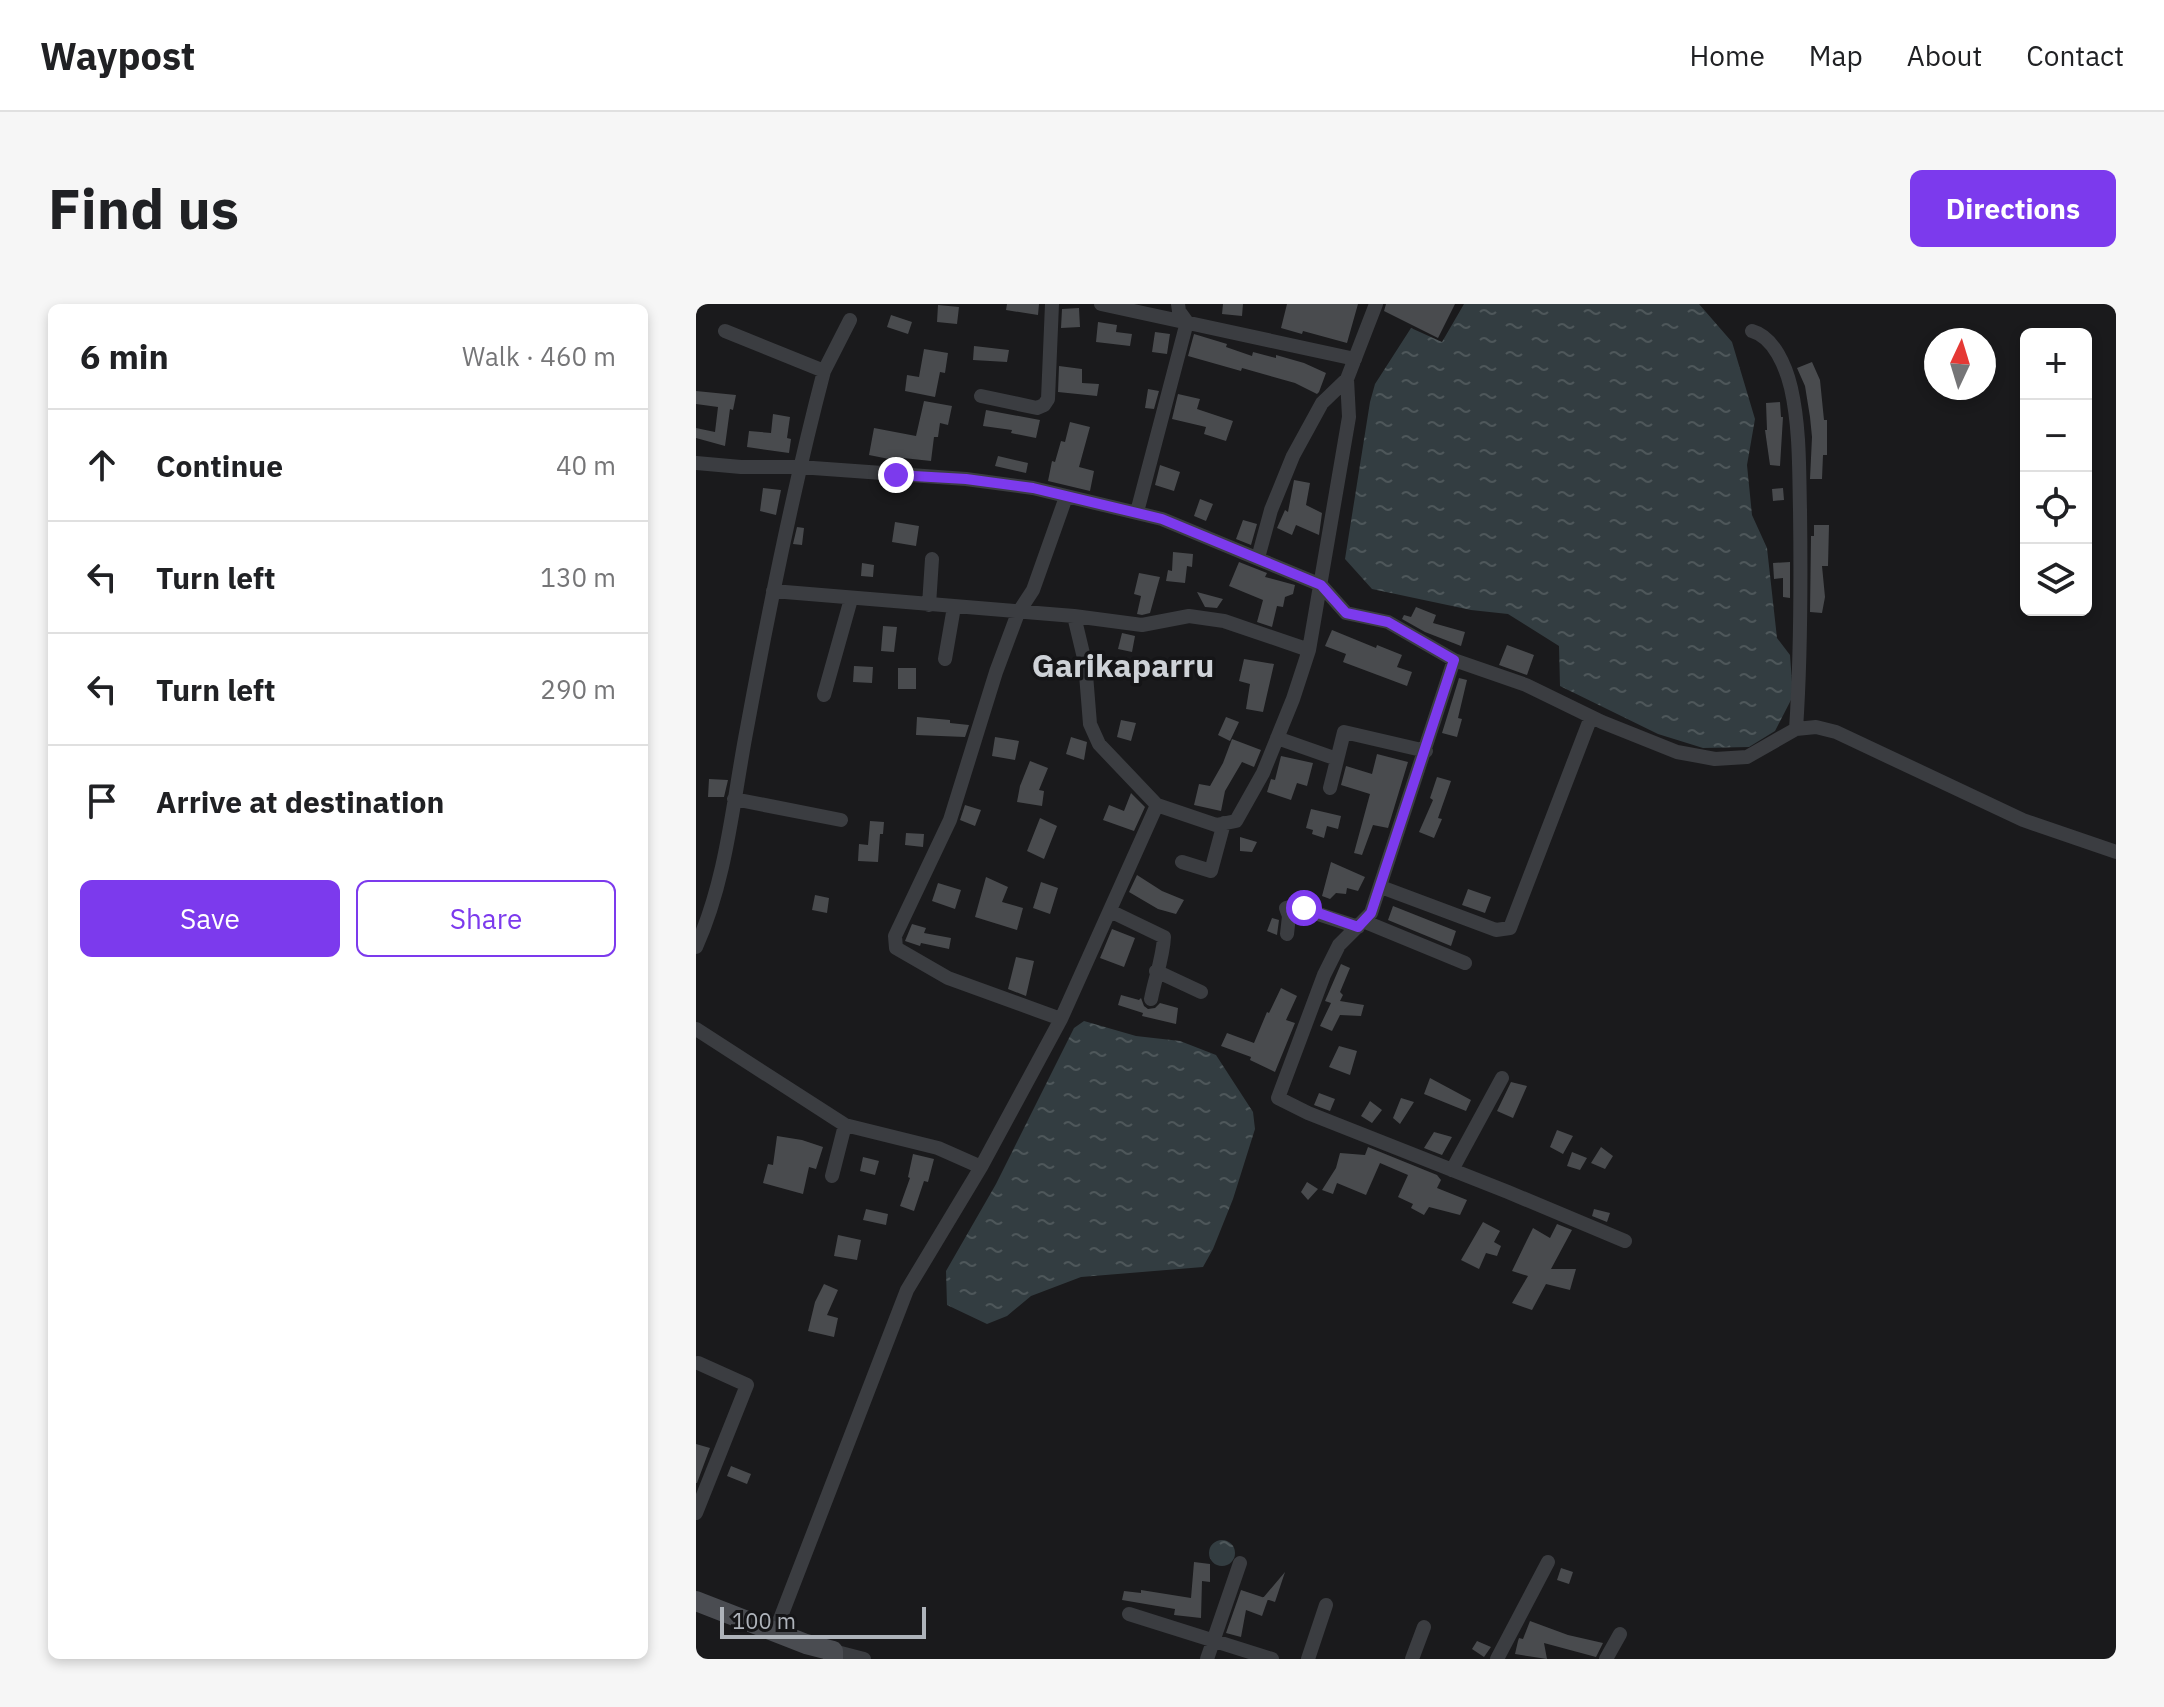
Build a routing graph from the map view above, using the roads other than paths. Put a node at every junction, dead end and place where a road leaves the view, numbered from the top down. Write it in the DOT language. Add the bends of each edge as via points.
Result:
graph roads {
  1 [pos="1052,304"];
  2 [pos="1101,304"];
  3 [pos="1178,304"];
  4 [pos="1376,304"];
  5 [pos="850,320"];
  6 [pos="1187,322"];
  7 [pos="725,331"];
  8 [pos="1752,331"];
  9 [pos="1355,359"];
  10 [pos="824,371"];
  11 [pos="1347,379"];
  12 [pos="981,396"];
  13 [pos="696,463"];
  14 [pos="799,467"];
  15 [pos="1066,497"];
  16 [pos="1137,512"];
  17 [pos="1258,558"];
  18 [pos="932,559"];
  19 [pos="1321,585"];
  20 [pos="773,591"];
  21 [pos="851,599"];
  22 [pos="929,605"];
  23 [pos="954,607"];
  24 [pos="1018,613"];
  25 [pos="1074,616"];
  26 [pos="1309,650"];
  27 [pos="945,659"];
  28 [pos="1454,660"];
  29 [pos="824,695"];
  30 [pos="1591,717"];
  31 [pos="1796,729"];
  32 [pos="1277,738"];
  33 [pos="1426,751"];
  34 [pos="1337,759"];
  35 [pos="1330,788"];
  36 [pos="734,799"];
  37 [pos="1157,805"];
  38 [pos="841,820"];
  39 [pos="1224,823"];
  40 [pos="2116,852"];
  41 [pos="1182,862"];
  42 [pos="1381,887"];
  43 [pos="1110,911"];
  44 [pos="1360,924"];
  45 [pos="1287,934"];
  46 [pos="696,947"];
  47 [pos="1465,963"];
  48 [pos="1156,971"];
  49 [pos="1201,992"];
  50 [pos="1151,999"];
  51 [pos="1061,1019"];
  52 [pos="696,1029"];
  53 [pos="1502,1078"];
  54 [pos="845,1125"];
  55 [pos="981,1167"];
  56 [pos="1452,1170"];
  57 [pos="832,1176"];
  58 [pos="1625,1241"];
  59 [pos="698,1363"];
  60 [pos="696,1513"];
  61 [pos="1548,1562"];
  62 [pos="1240,1563"];
  63 [pos="696,1601"];
  64 [pos="1326,1605"];
  65 [pos="1129,1614"];
  66 [pos="1424,1627"];
  67 [pos="775,1632"];
  68 [pos="1620,1634"];
  69 [pos="1213,1641"];
  70 [pos="833,1655"];
  71 [pos="864,1659"];
  72 [pos="1207,1659"];
  73 [pos="1272,1659"];
  74 [pos="1308,1659"];
  75 [pos="1412,1659"];
  76 [pos="1497,1659"];
  77 [pos="1606,1659"];
  1 -- 12 [label="street" via="1044,405"];
  2 -- 6 [label="street"];
  3 -- 6 [label="street"];
  4 -- 9 [label="street"];
  5 -- 10 [label="street"];
  6 -- 9 [label="street"];
  6 -- 16 [label="street"];
  7 -- 10 [label="street"];
  8 -- 31 [label="street" via="1776,350 1791,386 1798,441 1802,651"];
  9 -- 11 [label="street"];
  10 -- 14 [label="street"];
  11 -- 17 [label="street" via="1322,403 1293,456"];
  11 -- 19 [label="street" via="1349,417"];
  13 -- 14 [label="street"];
  14 -- 15 [label="street" via="966,479"];
  14 -- 20 [label="street"];
  15 -- 16 [label="street"];
  15 -- 24 [label="street" via="1033,590"];
  16 -- 17 [label="street"];
  17 -- 19 [label="street"];
  18 -- 22 [label="street"];
  19 -- 26 [label="street"];
  19 -- 28 [label="street" via="1346,613 1388,622"];
  20 -- 21 [label="street"];
  20 -- 36 [label="street"];
  21 -- 22 [label="street"];
  21 -- 29 [label="street"];
  22 -- 23 [label="street"];
  23 -- 24 [label="street"];
  23 -- 27 [label="street"];
  24 -- 25 [label="street"];
  24 -- 51 [label="street" via="950,820 899,922 896,948 948,978"];
  25 -- 26 [label="street" via="1142,625 1189,616 1224,621"];
  25 -- 37 [label="street" via="1085,662 1090,724 1099,744"];
  26 -- 32 [label="street"];
  28 -- 30 [label="street" via="1526,685"];
  28 -- 33 [label="street"];
  30 -- 31 [label="street" via="1677,752 1715,759 1747,757"];
  30 -- 42 [label="street" via="1510,928 1496,930"];
  31 -- 40 [label="street" via="1836,732 2023,820"];
  32 -- 34 [label="street"];
  32 -- 39 [label="street" via="1244,810 1236,821"];
  33 -- 34 [label="street" via="1344,732"];
  33 -- 42 [label="street"];
  34 -- 35 [label="street"];
  36 -- 38 [label="street"];
  36 -- 46 [label="street" via="715,894"];
  37 -- 39 [label="street" via="1216,825"];
  37 -- 43 [label="street"];
  39 -- 41 [label="street" via="1211,871"];
  42 -- 44 [label="street" via="1371,913"];
  43 -- 48 [label="street" via="1164,937"];
  43 -- 51 [label="street"];
  44 -- 45 [label="street" via="1294,906 1286,908"];
  44 -- 47 [label="street"];
  44 -- 56 [label="street" via="1339,945 1324,975 1278,1098"];
  48 -- 49 [label="street"];
  48 -- 50 [label="street"];
  51 -- 55 [label="street"];
  52 -- 54 [label="street"];
  53 -- 56 [label="street"];
  54 -- 55 [label="street" via="938,1148"];
  54 -- 57 [label="street"];
  55 -- 67 [label="street" via="907,1290"];
  56 -- 58 [label="street"];
  59 -- 60 [label="street" via="747,1385"];
  61 -- 76 [label="street"];
  62 -- 69 [label="street"];
  63 -- 67 [label="main road"];
  64 -- 74 [label="street"];
  65 -- 69 [label="street"];
  66 -- 75 [label="street"];
  67 -- 70 [label="main road"];
  68 -- 77 [label="street"];
  69 -- 72 [label="street"];
  69 -- 73 [label="street"];
  70 -- 71 [label="street"];
}
